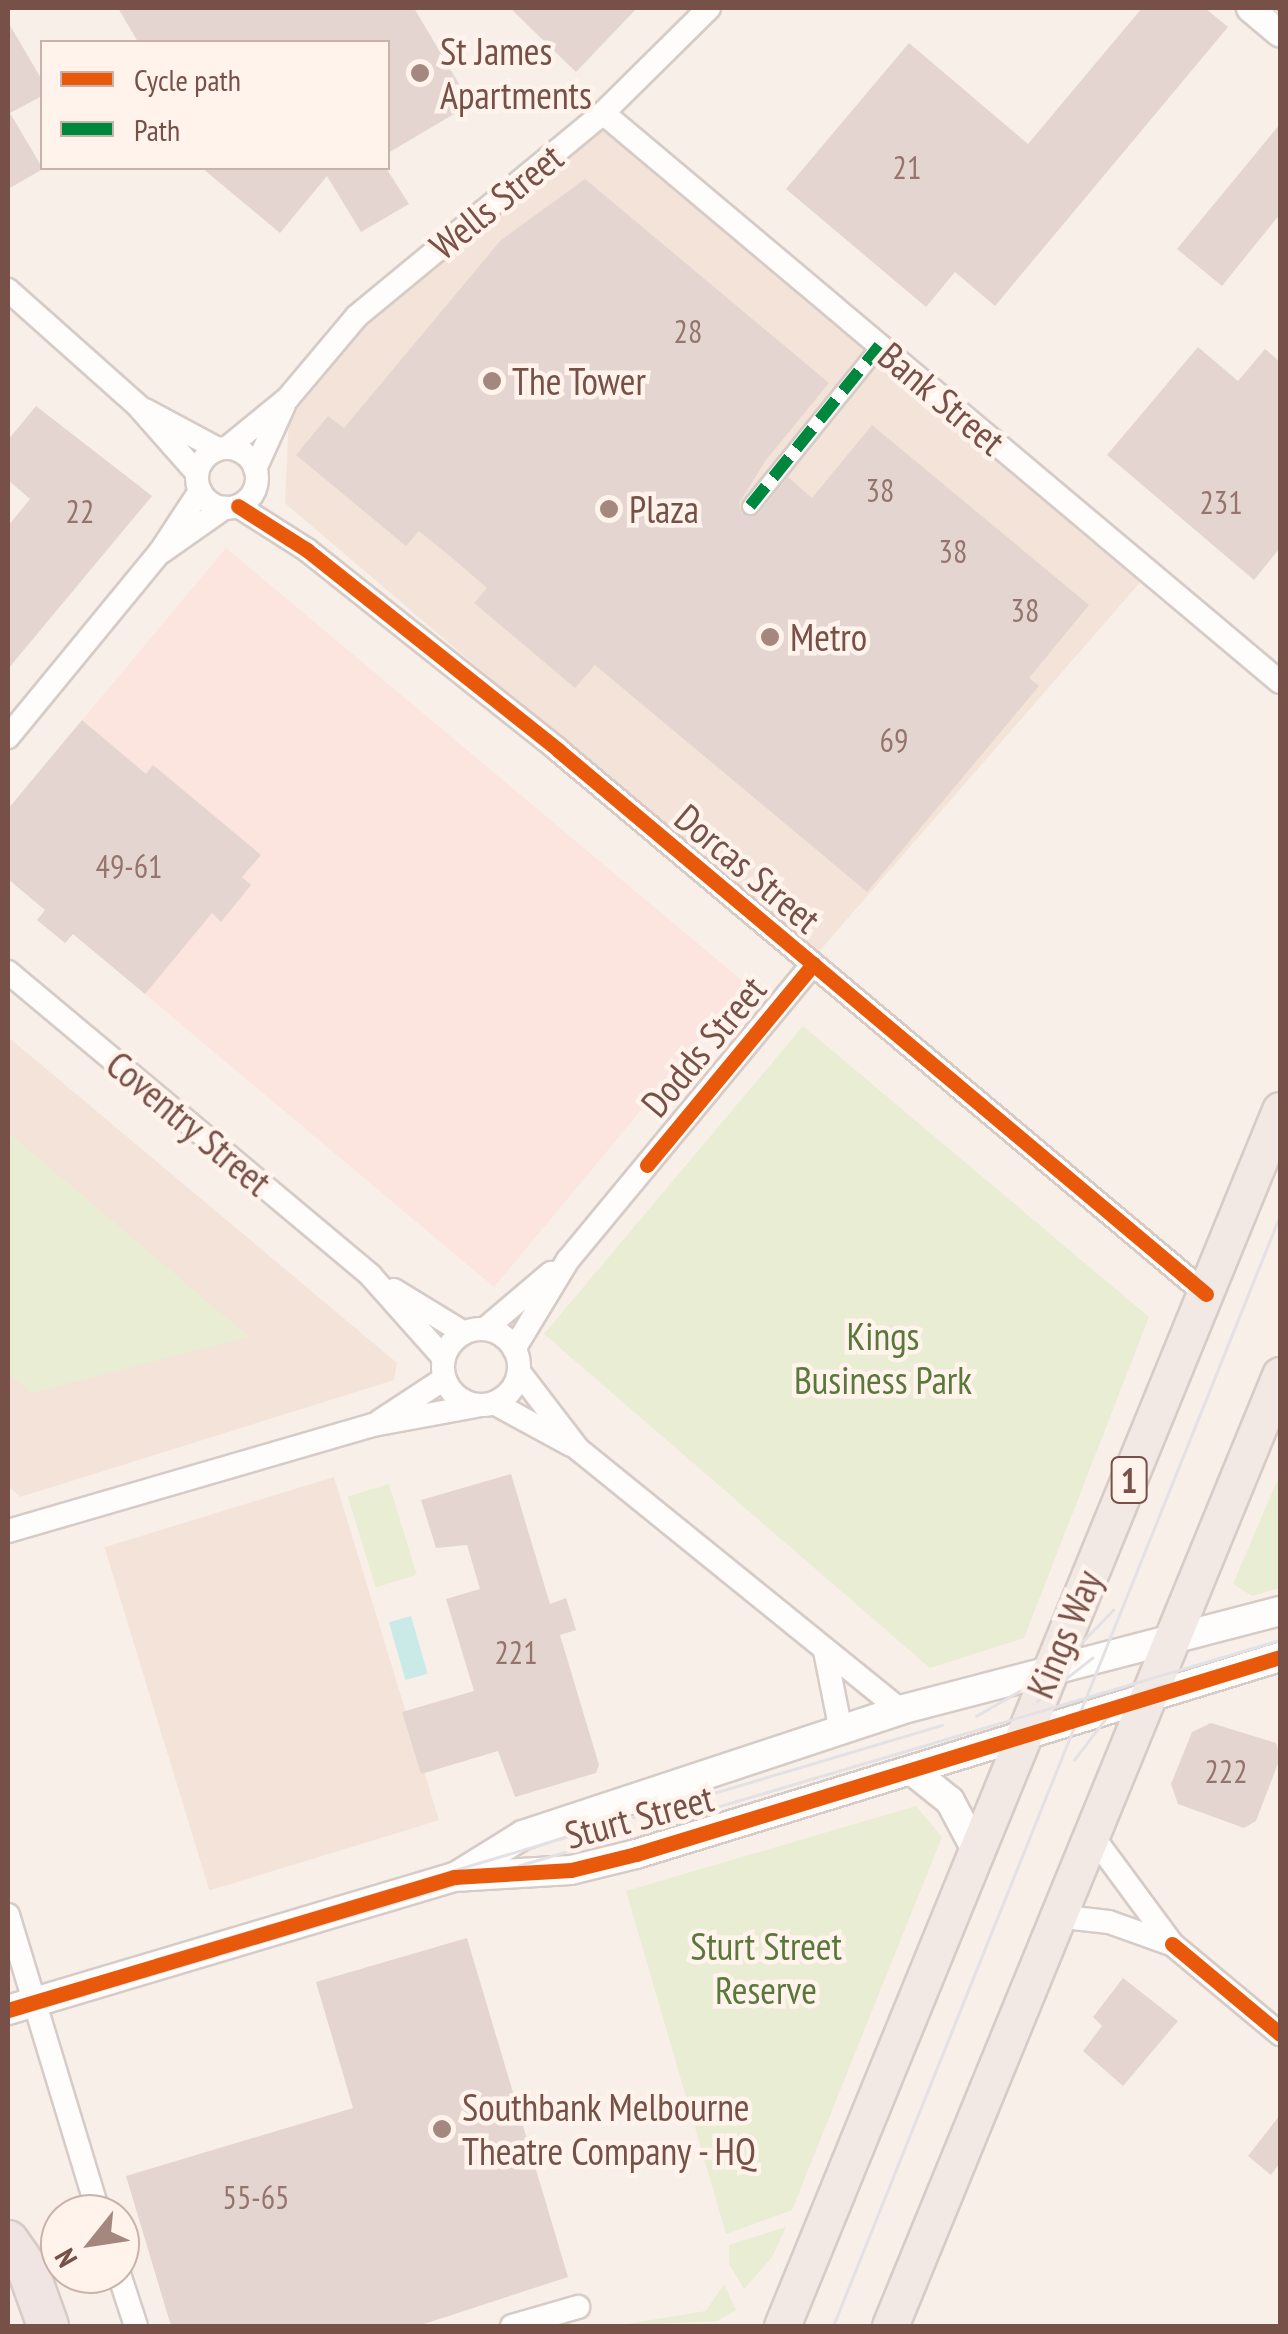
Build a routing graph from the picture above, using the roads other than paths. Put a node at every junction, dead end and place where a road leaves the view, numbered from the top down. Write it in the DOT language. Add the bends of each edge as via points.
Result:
graph roads {
  1 [pos="709,8"];
  2 [pos="1251,8"];
  3 [pos="1280,32"];
  4 [pos="603,113"];
  5 [pos="8,290"];
  6 [pos="879,346"];
  7 [pos="288,398"];
  8 [pos="138,406"];
  9 [pos="222,448"];
  10 [pos="198,482"];
  11 [pos="243,493"];
  12 [pos="750,506"];
  13 [pos="160,552"];
  14 [pos="1280,682"];
  15 [pos="8,738"];
  16 [pos="813,964"];
  17 [pos="8,972"];
  18 [pos="1280,1110"];
  19 [pos="568,1260"];
  20 [pos="370,1275"];
  21 [pos="1206,1294"];
  22 [pos="474,1331"];
  23 [pos="517,1360"];
  24 [pos="444,1369"];
  25 [pos="1280,1375"];
  26 [pos="485,1404"];
  27 [pos="373,1425"];
  28 [pos="578,1449"];
  29 [pos="8,1508"];
  30 [pos="17,1528"];
  31 [pos="1280,1611"];
  32 [pos="1174,1641"];
  33 [pos="824,1651"];
  34 [pos="1280,1657"];
  35 [pos="1052,1666"];
  36 [pos="1145,1701"];
  37 [pos="900,1710"];
  38 [pos="841,1731"];
  39 [pos="1018,1740"];
  40 [pos="914,1772"];
  41 [pos="1090,1834"];
  42 [pos="974,1846"];
  43 [pos="454,1877"];
  44 [pos="8,1915"];
  45 [pos="1056,1916"];
  46 [pos="1172,1944"];
  47 [pos="20,2006"];
  48 [pos="1280,2034"];
  49 [pos="91,2194"];
  50 [pos="8,2241"];
  51 [pos="126,2294"];
  52 [pos="578,2307"];
  53 [pos="48,2326"];
  54 [pos="136,2326"];
  55 [pos="512,2326"];
  56 [pos="782,2326"];
  57 [pos="890,2326"];
  1 -- 4 [label="street, Wells Street"];
  2 -- 3 [label="street"];
  4 -- 6 [label="street, Bank Street"];
  4 -- 7 [label="street, Wells Street" via="357,316"];
  5 -- 8 [label="street"];
  6 -- 12 [label="street"];
  6 -- 14 [label="street, Bank Street"];
  7 -- 9 [label="street, Wells Street"];
  7 -- 11 [label="street, Wells Street"];
  8 -- 9 [label="street"];
  8 -- 10 [label="street"];
  9 -- 10 [label="street, Wells Street"];
  9 -- 11 [label="street" via="244,454"];
  10 -- 11 [label="street"];
  10 -- 13 [label="street"];
  11 -- 13 [label="street"];
  11 -- 16 [label="street, Dorcas Street"];
  13 -- 15 [label="street"];
  16 -- 19 [label="street, Dodds Street"];
  16 -- 21 [label="street, Dorcas Street"];
  17 -- 20 [label="street, Coventry Street"];
  18 -- 21 [label="highway, Kings Way / 1"];
  19 -- 22 [label="street, Dodds Street"];
  19 -- 23 [label="street, Dodds Street"];
  20 -- 22 [label="street, Coventry Street"];
  20 -- 24 [label="street, Coventry Street"];
  21 -- 35 [label="highway, Kings Way / 1"];
  22 -- 23 [label="street, Coventry Street"];
  22 -- 24 [label="street, Dodds Street"];
  23 -- 26 [label="street, Dodds Street"];
  23 -- 28 [label="street"];
  24 -- 26 [label="street, Coventry Street"];
  24 -- 27 [label="street"];
  25 -- 32 [label="highway"];
  26 -- 27 [label="street"];
  26 -- 28 [label="street"];
  27 -- 30 [label="street"];
  28 -- 33 [label="street"];
  29 -- 30 [label="street"];
  31 -- 32 [label="street, Sturt Street"];
  32 -- 35 [label="street, Sturt Street"];
  32 -- 36 [label="highway"];
  33 -- 37 [label="street"];
  33 -- 38 [label="street"];
  34 -- 36 [label="street, Sturt Street"];
  35 -- 37 [label="street, Sturt Street"];
  35 -- 39 [label="highway, Kings Way / 1"];
  36 -- 39 [label="street, Sturt Street"];
  36 -- 41 [label="highway"];
  37 -- 38 [label="street, Sturt Street"];
  38 -- 43 [label="street, Sturt Street" via="523,1836"];
  39 -- 40 [label="street, Sturt Street"];
  39 -- 42 [label="highway, Kings Way / 1"];
  40 -- 42 [label="street" via="947,1797"];
  40 -- 43 [label="street, Sturt Street" via="571,1870"];
  41 -- 45 [label="highway"];
  41 -- 46 [label="street"];
  42 -- 56 [label="highway, Kings Way / 1"];
  43 -- 47 [label="street, Sturt Street"];
  44 -- 47 [label="street"];
  45 -- 46 [label="street" via="1109,1922"];
  45 -- 57 [label="highway"];
  46 -- 48 [label="street"];
  47 -- 49 [label="street"];
  50 -- 53 [label="highway" via="28,2270"];
  51 -- 54 [label="street"];
  52 -- 55 [label="street"];
}
